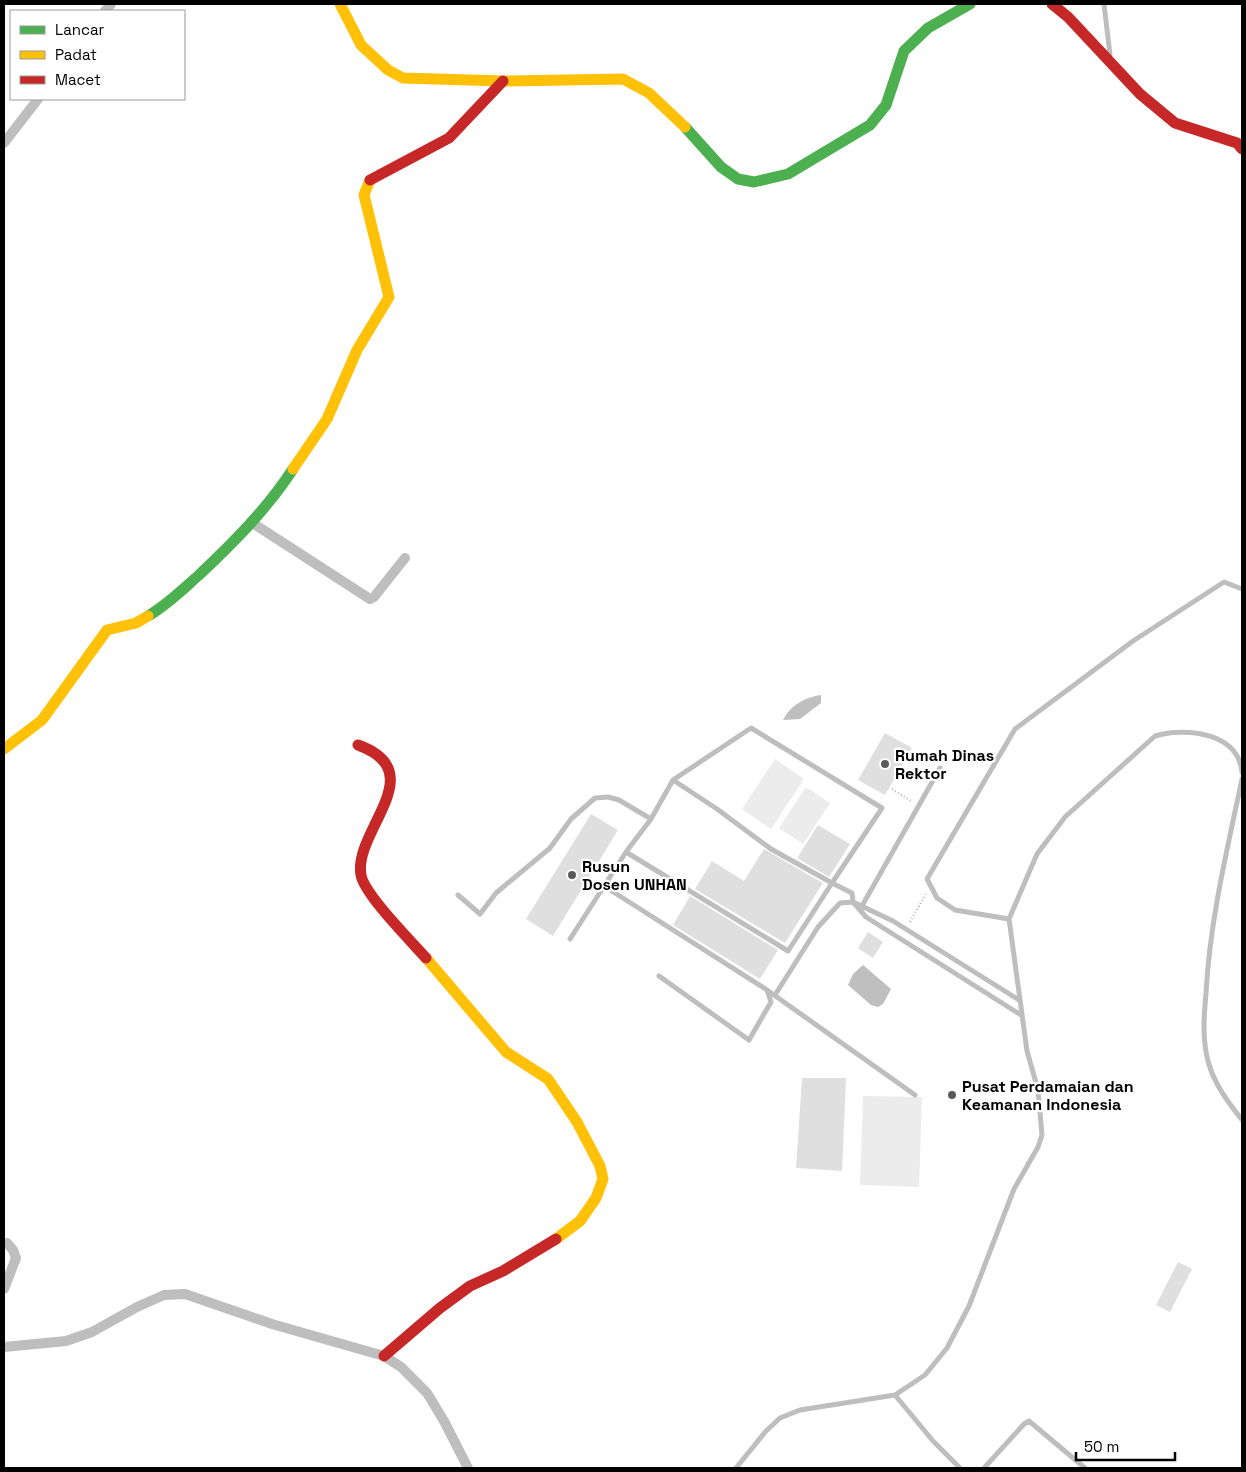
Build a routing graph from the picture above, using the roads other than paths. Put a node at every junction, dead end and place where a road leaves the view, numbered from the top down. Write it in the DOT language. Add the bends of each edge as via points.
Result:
graph roads {
  1 [pos="340,4"];
  2 [pos="970,4"];
  3 [pos="1052,4"];
  4 [pos="1104,4"];
  5 [pos="1110,63"];
  6 [pos="503,81"];
  7 [pos="37,100"];
  8 [pos="4,144"];
  9 [pos="1242,149"];
  10 [pos="251,522"];
  11 [pos="405,558"];
  12 [pos="1242,589"];
  13 [pos="358,745"];
  14 [pos="4,749"];
  15 [pos="940,768"];
  16 [pos="1242,772"];
  17 [pos="1242,779"];
  18 [pos="673,780"];
  19 [pos="651,819"];
  20 [pos="626,852"];
  21 [pos="832,883"];
  22 [pos="604,886"];
  23 [pos="458,895"];
  24 [pos="853,902"];
  25 [pos="862,906"];
  26 [pos="1009,919"];
  27 [pos="570,939"];
  28 [pos="659,976"];
  29 [pos="767,990"];
  30 [pos="775,995"];
  31 [pos="1019,1000"];
  32 [pos="1021,1015"];
  33 [pos="915,1094"];
  34 [pos="1242,1120"];
  35 [pos="7,1243"];
  36 [pos="4,1289"];
  37 [pos="4,1348"];
  38 [pos="384,1356"];
  39 [pos="895,1395"];
  40 [pos="468,1468"];
  41 [pos="736,1468"];
  42 [pos="960,1468"];
  43 [pos="984,1468"];
  44 [pos="1084,1468"];
  1 -- 6 [label="street" via="361,45 388,70 403,78"];
  2 -- 6 [label="street" via="928,28 904,51 886,105 870,125 788,174 754,182 738,179 721,167 649,93 623,79"];
  3 -- 5 [label="street"];
  4 -- 5 [label="lane"];
  5 -- 9 [label="street" via="1140,94 1176,123 1237,143"];
  6 -- 10 [label="street" via="449,138 370,179 364,195 389,297 357,350 327,419 283,486"];
  7 -- 8 [label="street"];
  10 -- 11 [label="street" via="370,599"];
  10 -- 14 [label="street" via="165,606 136,622 107,630 42,720"];
  12 -- 26 [label="lane" via="1224,582 1133,641 1015,729 926,879 937,898 955,910"];
  13 -- 38 [label="street" via="382,756 388,771 387,802 361,861 363,885 506,1052 548,1079 581,1128 603,1179 596,1198 580,1221 563,1235 503,1271 470,1286"];
  15 -- 25 [label="lane"];
  16 -- 26 [label="lane" via="1239,759 1232,750 1207,734 1185,731 1155,736 1065,817 1037,854"];
  17 -- 34 [label="lane" via="1216,903 1203,1036 1217,1084"];
  18 -- 19 [label="lane"];
  18 -- 21 [label="lane" via="771,849"];
  18 -- 21 [label="lane" via="751,728 882,808"];
  19 -- 20 [label="lane"];
  19 -- 23 [label="lane" via="619,800 596,798 572,819 550,848 496,893 480,914"];
  20 -- 21 [label="lane" via="788,951"];
  20 -- 22 [label="lane"];
  21 -- 24 [label="lane" via="852,893"];
  22 -- 27 [label="lane"];
  22 -- 29 [label="lane"];
  24 -- 25 [label="lane"];
  24 -- 30 [label="lane" via="840,903 818,927"];
  24 -- 32 [label="lane" via="866,917"];
  25 -- 31 [label="lane"];
  26 -- 31 [label="lane"];
  28 -- 29 [label="lane" via="748,1040 771,1002"];
  29 -- 30 [label="lane"];
  30 -- 33 [label="lane"];
  31 -- 32 [label="lane"];
  32 -- 39 [label="lane" via="1038,1090 1042,1135 1014,1189 969,1306 947,1348 925,1375"];
  35 -- 36 [label="street" via="16,1258"];
  37 -- 38 [label="street" via="66,1341 92,1332 164,1295 185,1294"];
  38 -- 40 [label="street" via="426,1393"];
  39 -- 41 [label="lane" via="800,1410 780,1418"];
  39 -- 42 [label="lane"];
  43 -- 44 [label="lane" via="1029,1421"];
}
